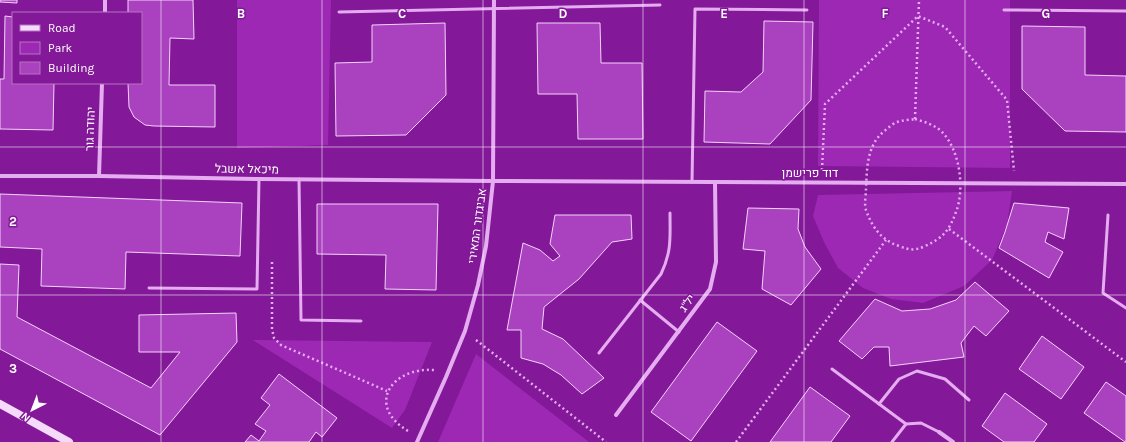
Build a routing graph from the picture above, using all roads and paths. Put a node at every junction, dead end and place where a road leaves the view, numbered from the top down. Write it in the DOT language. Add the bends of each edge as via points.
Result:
graph roads {
  1 [pos="105,0"];
  2 [pos="494,0"];
  3 [pos="919,0"];
  4 [pos="660,5"];
  5 [pos="495,8"];
  6 [pos="806,10"];
  7 [pos="1004,10"];
  8 [pos="1126,11"];
  9 [pos="105,12"];
  10 [pos="339,12"];
  11 [pos="918,16"];
  12 [pos="102,84"];
  13 [pos="915,119"];
  14 [pos="0,176"];
  15 [pos="99,176"];
  16 [pos="259,179"];
  17 [pos="299,179"];
  18 [pos="493,181"];
  19 [pos="692,182"];
  20 [pos="715,182"];
  21 [pos="821,183"];
  22 [pos="1015,184"];
  23 [pos="1126,184"];
  24 [pos="670,213"];
  25 [pos="1108,215"];
  26 [pos="949,229"];
  27 [pos="886,240"];
  28 [pos="149,288"];
  29 [pos="640,300"];
  30 [pos="1126,308"];
  31 [pos="361,321"];
  32 [pos="465,331"];
  33 [pos="679,332"];
  34 [pos="599,353"];
  35 [pos="1126,362"];
  36 [pos="832,370"];
  37 [pos="448,371"];
  38 [pos="969,400"];
  39 [pos="0,404"];
  40 [pos="879,404"];
  41 [pos="616,415"];
  42 [pos="906,424"];
  43 [pos="939,432"];
  44 [pos="419,437"];
  45 [pos="69,442"];
  46 [pos="417,442"];
  47 [pos="606,442"];
  48 [pos="736,442"];
  49 [pos="892,442"];
  50 [pos="953,442"];
  1 -- 9 [label="street"];
  2 -- 5 [label="street, אביגדור המאירי"];
  3 -- 11 [label="path"];
  4 -- 5 [label="lane"];
  5 -- 10 [label="lane"];
  5 -- 18 [label="street, אביגדור המאירי"];
  6 -- 19 [label="lane" via="695,9"];
  7 -- 8 [label="lane"];
  11 -- 13 [label="path"];
  11 -- 21 [label="path" via="825,104"];
  11 -- 22 [label="path" via="945,27 1007,100"];
  12 -- 15 [label="street, יהודה גור"];
  14 -- 15 [label="street, מיכאל אשבל"];
  15 -- 16 [label="street, מיכאל אשבל"];
  16 -- 17 [label="street, מיכאל אשבל"];
  16 -- 28 [label="lane" via="257,289"];
  17 -- 18 [label="street, מיכאל אשבל"];
  17 -- 31 [label="lane" via="301,320"];
  18 -- 19 [label="street, דוד פרישמן"];
  18 -- 32 [label="street, אביגדור המאירי" via="486,246"];
  19 -- 20 [label="street, דוד פרישמן"];
  20 -- 21 [label="street, דוד פרישמן"];
  20 -- 33 [label="street, יל\"ג" via="716,262 710,289"];
  21 -- 22 [label="street, דוד פרישמן"];
  22 -- 23 [label="street, דוד פרישמן"];
  24 -- 29 [label="lane" via="670,252 661,274"];
  25 -- 30 [label="lane" via="1103,293"];
  26 -- 35 [label="path"];
  27 -- 48 [label="path"];
  29 -- 33 [label="lane"];
  29 -- 34 [label="lane"];
  32 -- 37 [label="street, אביגדור המאירי"];
  32 -- 47 [label="path"];
  33 -- 41 [label="street, יל\"ג"];
  36 -- 40 [label="lane"];
  37 -- 44 [label="street, אביגדור המאירי"];
  37 -- 44 [label="path" via="421,370 394,382 387,391 386,407 392,418"];
  38 -- 40 [label="lane" via="945,379 918,371 899,379"];
  39 -- 45 [label="main road"];
  40 -- 42 [label="lane"];
  42 -- 43 [label="lane" via="921,423"];
  42 -- 49 [label="lane"];
  43 -- 50 [label="street"];
  44 -- 46 [label="street, אביגדור המאירי"];
}
